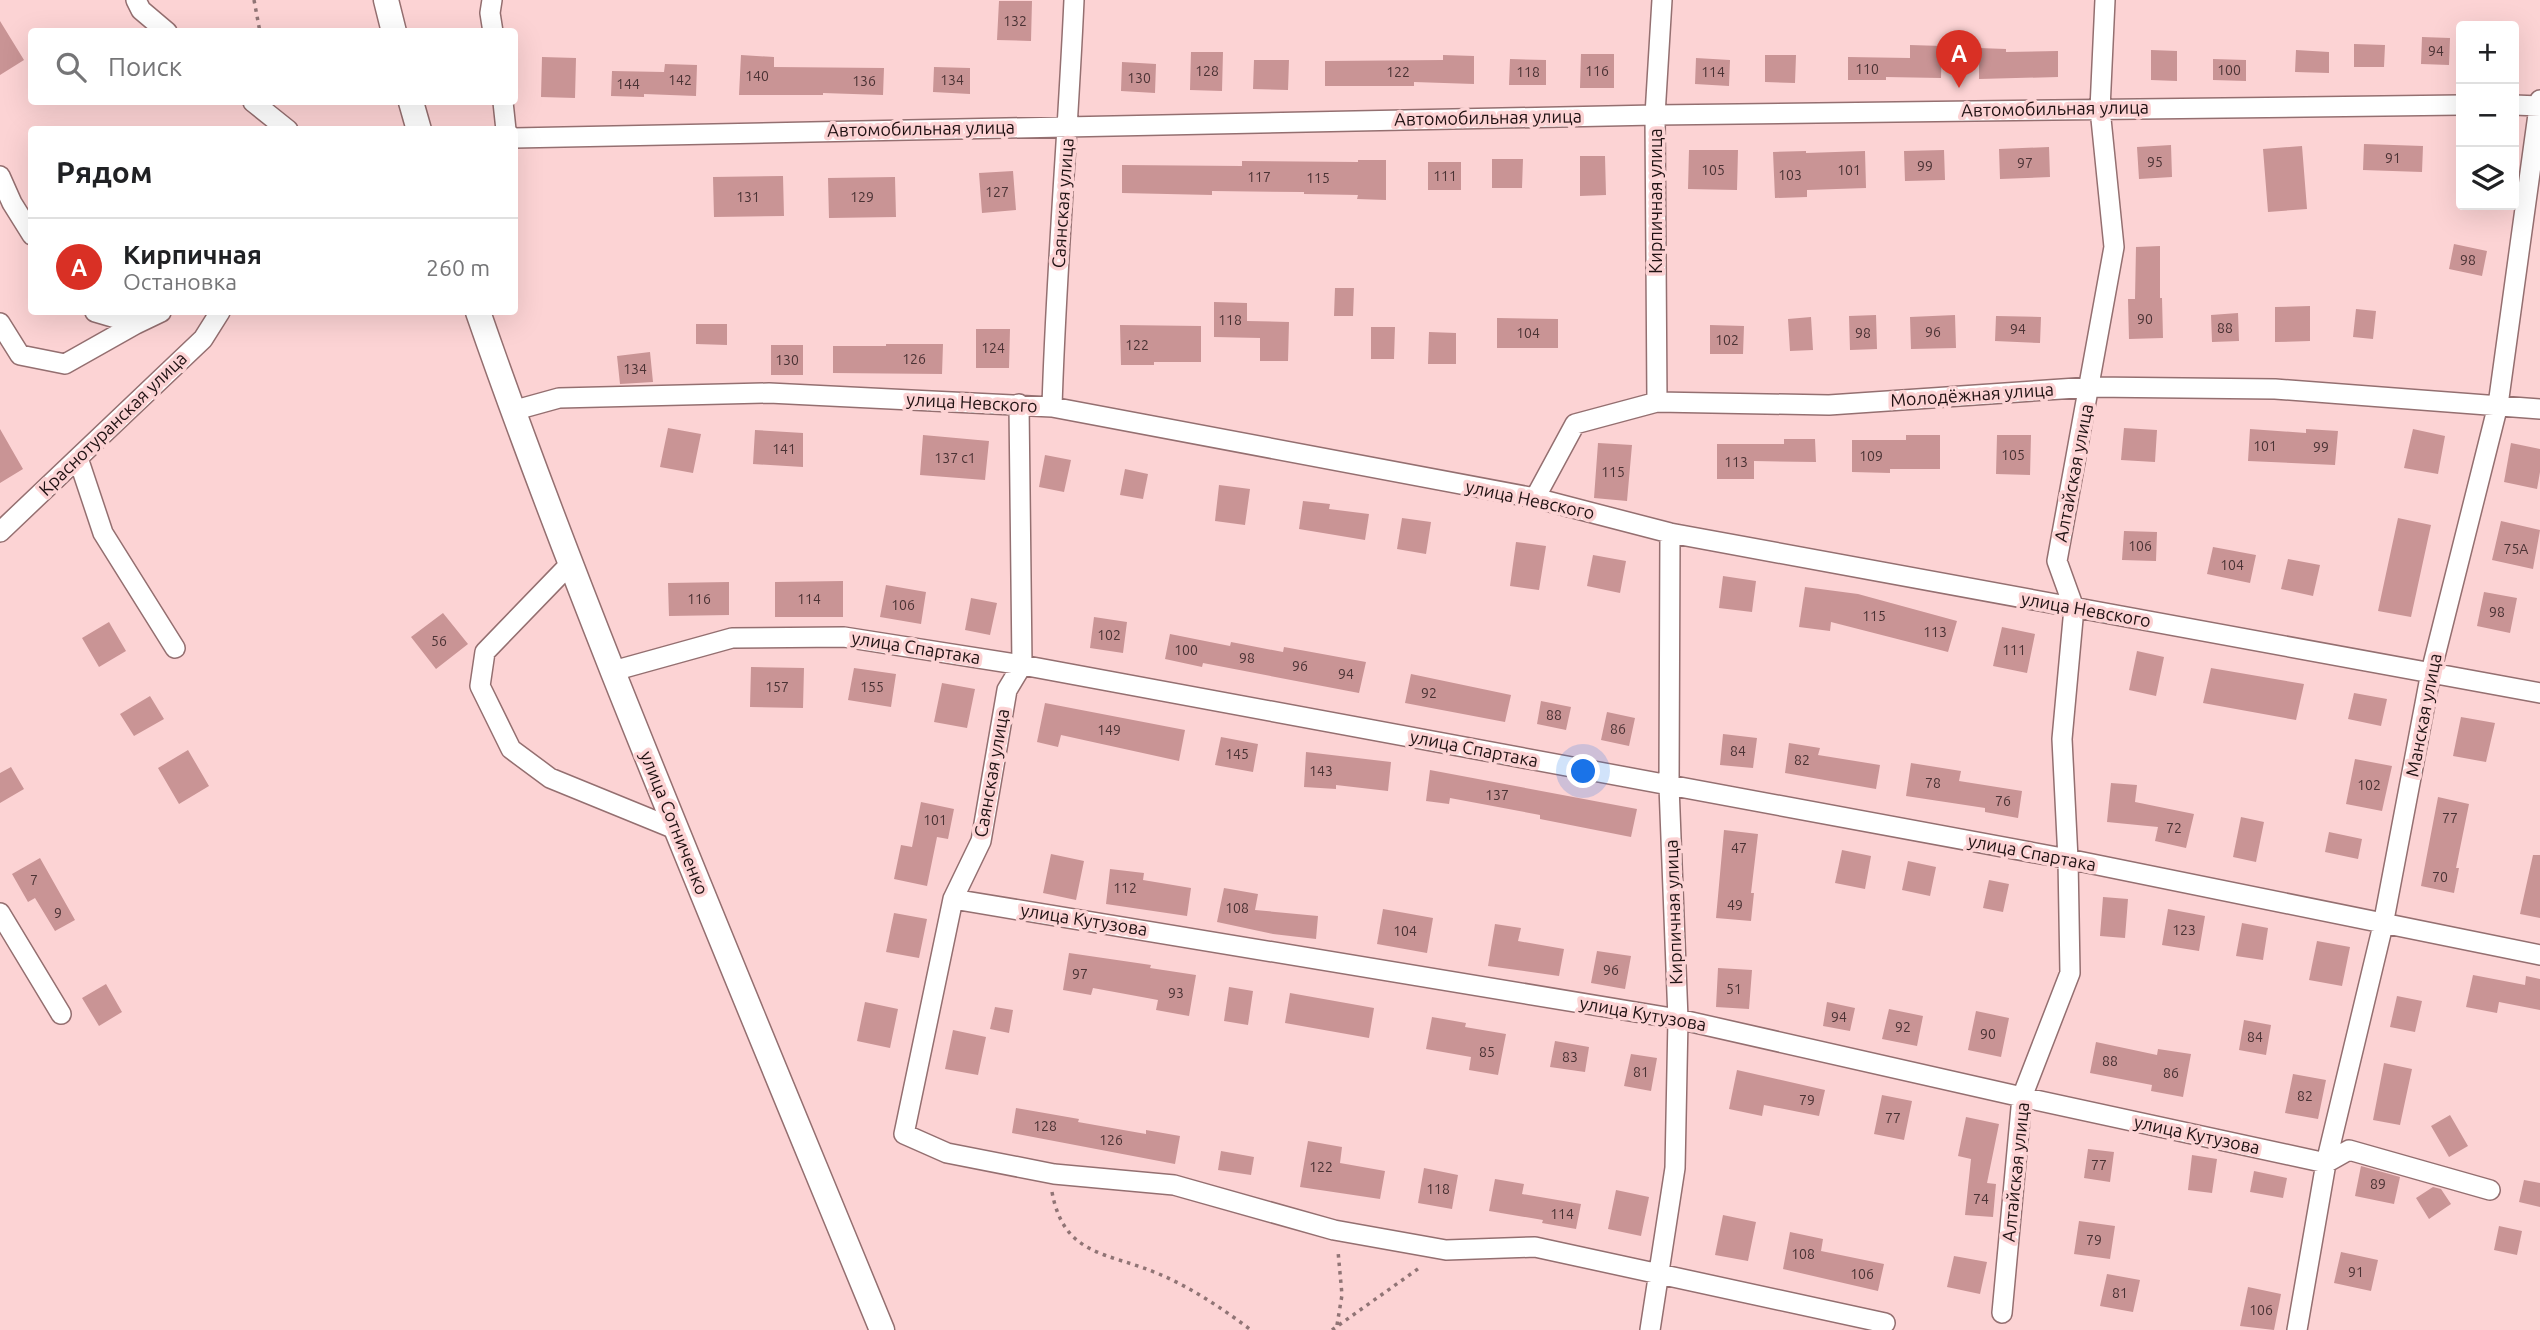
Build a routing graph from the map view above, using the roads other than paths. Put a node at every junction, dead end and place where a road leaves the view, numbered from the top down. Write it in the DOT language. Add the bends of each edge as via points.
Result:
graph roads {
  1 [pos="136,0"];
  2 [pos="386,0"];
  3 [pos="492,0"];
  4 [pos="1074,0"];
  5 [pos="1662,0"];
  6 [pos="2105,0"];
  7 [pos="162,28"];
  8 [pos="393,28"];
  9 [pos="493,28"];
  10 [pos="2540,100"];
  11 [pos="2456,104"];
  12 [pos="257,105"];
  13 [pos="412,105"];
  14 [pos="503,105"];
  15 [pos="2519,105"];
  16 [pos="2540,106"];
  17 [pos="2100,109"];
  18 [pos="1655,115"];
  19 [pos="283,126"];
  20 [pos="418,126"];
  21 [pos="506,126"];
  22 [pos="1068,126"];
  23 [pos="518,138"];
  24 [pos="0,176"];
  25 [pos="6,200"];
  26 [pos="28,230"];
  27 [pos="105,315"];
  28 [pos="155,315"];
  29 [pos="218,315"];
  30 [pos="479,315"];
  31 [pos="0,323"];
  32 [pos="136,324"];
  33 [pos="2091,387"];
  34 [pos="1657,402"];
  35 [pos="1019,404"];
  36 [pos="2498,405"];
  37 [pos="1052,407"];
  38 [pos="2540,409"];
  39 [pos="512,411"];
  40 [pos="78,458"];
  41 [pos="1535,498"];
  42 [pos="0,532"];
  43 [pos="1670,533"];
  44 [pos="570,564"];
  45 [pos="2074,608"];
  46 [pos="175,648"];
  47 [pos="1022,665"];
  48 [pos="613,671"];
  49 [pos="2431,672"];
  50 [pos="2540,693"];
  51 [pos="1670,786"];
  52 [pos="675,830"];
  53 [pos="2068,859"];
  54 [pos="953,899"];
  55 [pos="0,913"];
  56 [pos="2383,925"];
  57 [pos="2540,955"];
  58 [pos="61,1014"];
  59 [pos="1678,1019"];
  60 [pos="2022,1097"];
  61 [pos="2326,1163"];
  62 [pos="2490,1190"];
  63 [pos="1657,1273"];
  64 [pos="2003,1313"];
  65 [pos="1885,1323"];
  66 [pos="882,1330"];
  67 [pos="1650,1330"];
  68 [pos="2297,1330"];
  1 -- 7 [label="street"];
  2 -- 8 [label="main road"];
  3 -- 9 [label="street"];
  4 -- 22 [label="street, Саянская улица"];
  5 -- 18 [label="street, Кирпичная улица"];
  6 -- 17 [label="street, Алтайская улица"];
  10 -- 16 [label="street, Манская улица"];
  11 -- 17 [label="street, Автомобильная улица"];
  12 -- 19 [label="street"];
  13 -- 20 [label="main road"];
  14 -- 21 [label="street"];
  15 -- 16 [label="street"];
  16 -- 36 [label="street, Манская улица"];
  17 -- 18 [label="street, Автомобильная улица"];
  17 -- 33 [label="street, Алтайская улица" via="2115,247"];
  18 -- 22 [label="street, Автомобильная улица"];
  18 -- 34 [label="street, Кирпичная улица"];
  22 -- 23 [label="street, Автомобильная улица"];
  22 -- 37 [label="street, Саянская улица"];
  24 -- 25 [label="street"];
  25 -- 26 [label="street"];
  27 -- 32 [label="street"];
  28 -- 32 [label="street"];
  29 -- 40 [label="street, Краснотуранская улица" via="203,339"];
  30 -- 39 [label="main road, улица Сотниченко"];
  31 -- 32 [label="street" via="20,355 65,364"];
  33 -- 34 [label="street, Молодёжная улица" via="1829,405"];
  33 -- 36 [label="street, Молодёжная улица" via="2275,389"];
  33 -- 45 [label="street, Алтайская улица" via="2057,561"];
  34 -- 41 [label="street, Молодёжная улица" via="1576,424"];
  35 -- 37 [label="street, улица Невского"];
  35 -- 39 [label="street, улица Невского" via="769,393 559,398"];
  35 -- 47 [label="street, Саянская улица"];
  36 -- 38 [label="street, Молодёжная улица"];
  36 -- 49 [label="street, Манская улица"];
  37 -- 41 [label="street, улица Невского"];
  39 -- 44 [label="main road, улица Сотниченко"];
  40 -- 42 [label="street, Краснотуранская улица"];
  40 -- 46 [label="street" via="103,533"];
  41 -- 43 [label="street, улица Невского"];
  43 -- 45 [label="street, улица Невского"];
  43 -- 51 [label="street, Кирпичная улица"];
  44 -- 48 [label="main road, улица Сотниченко"];
  44 -- 52 [label="street" via="485,652 480,686 511,749 550,778"];
  45 -- 49 [label="street, улица Невского"];
  45 -- 53 [label="street, Алтайская улица" via="2062,739"];
  47 -- 48 [label="street, улица Спартака" via="844,636 732,638"];
  47 -- 51 [label="street, улица Спартака"];
  47 -- 54 [label="street, Саянская улица" via="1007,690 981,841"];
  48 -- 52 [label="main road, улица Сотниченко"];
  49 -- 50 [label="street, улица Невского"];
  49 -- 56 [label="street, Манская улица"];
  51 -- 53 [label="street, улица Спартака"];
  51 -- 59 [label="street, Кирпичная улица"];
  52 -- 66 [label="main road, улица Сотниченко"];
  53 -- 56 [label="street, улица Спартака"];
  53 -- 60 [label="street, Алтайская улица" via="2070,973"];
  54 -- 59 [label="street, улица Кутузова"];
  54 -- 63 [label="street, Саянская улица" via="904,1134 947,1153 1054,1174 1174,1185 1334,1230 1446,1250 1535,1247"];
  55 -- 58 [label="street"];
  56 -- 57 [label="street, улица Спартака"];
  56 -- 61 [label="street, Манская улица"];
  59 -- 60 [label="street, улица Кутузова"];
  59 -- 63 [label="street, Кирпичная улица" via="1675,1168"];
  60 -- 61 [label="street, улица Кутузова"];
  60 -- 64 [label="street, Алтайская улица"];
  61 -- 62 [label="street" via="2349,1150"];
  61 -- 68 [label="street, Манская улица"];
  63 -- 65 [label="street"];
  63 -- 67 [label="street, Кирпичная улица"];
}
